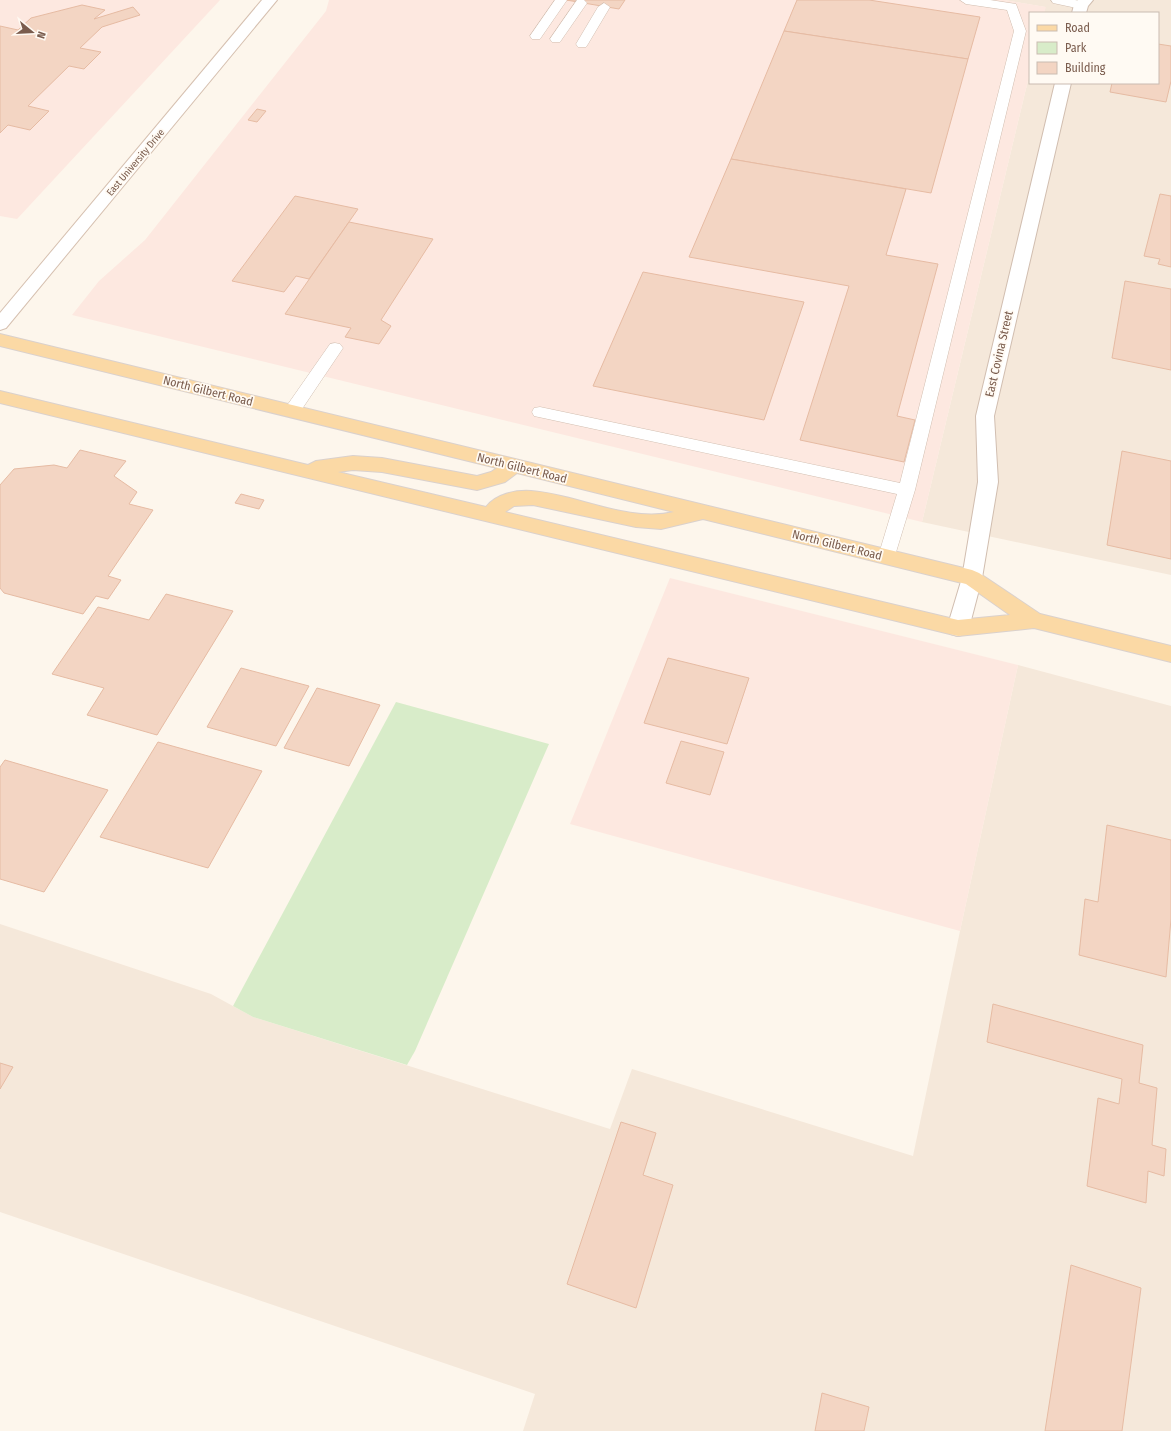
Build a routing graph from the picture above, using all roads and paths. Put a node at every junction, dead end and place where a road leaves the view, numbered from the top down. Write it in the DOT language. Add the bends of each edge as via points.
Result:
graph roads {
  1 [pos="270,0"];
  2 [pos="561,0"];
  3 [pos="966,0"];
  4 [pos="1057,0"];
  5 [pos="581,3"];
  6 [pos="1082,6"];
  7 [pos="604,7"];
  8 [pos="536,36"];
  9 [pos="556,39"];
  10 [pos="582,44"];
  11 [pos="1063,84"];
  12 [pos="0,324"];
  13 [pos="0,340"];
  14 [pos="334,348"];
  15 [pos="0,397"];
  16 [pos="292,411"];
  17 [pos="540,412"];
  18 [pos="514,466"];
  19 [pos="301,470"];
  20 [pos="907,490"];
  21 [pos="705,512"];
  22 [pos="491,515"];
  23 [pos="887,557"];
  24 [pos="972,578"];
  25 [pos="1034,620"];
  26 [pos="958,628"];
  27 [pos="1171,654"];
  1 -- 12 [label="street, East University Drive"];
  2 -- 8 [label="lane"];
  3 -- 20 [label="lane" via="1012,7 1020,31"];
  4 -- 6 [label="lane"];
  5 -- 9 [label="lane"];
  7 -- 10 [label="lane"];
  11 -- 24 [label="street, East Covina Street" via="985,416 988,482"];
  13 -- 16 [label="main road, North Gilbert Road"];
  14 -- 16 [label="lane"];
  15 -- 19 [label="main road, North Gilbert Road"];
  16 -- 18 [label="main road, North Gilbert Road"];
  17 -- 20 [label="lane"];
  18 -- 19 [label="main road" via="498,477 477,483 382,465 353,463"];
  18 -- 21 [label="main road, North Gilbert Road"];
  19 -- 22 [label="main road, North Gilbert Road"];
  20 -- 23 [label="lane"];
  21 -- 22 [label="main road" via="661,522 636,520 533,498 519,498 503,501"];
  21 -- 23 [label="main road, North Gilbert Road"];
  22 -- 26 [label="main road, North Gilbert Road"];
  23 -- 24 [label="main road, North Gilbert Road"];
  24 -- 25 [label="main road, North Gilbert Road"];
  24 -- 26 [label="street, East Covina Street"];
  25 -- 26 [label="main road, North Gilbert Road"];
  25 -- 27 [label="main road, North Gilbert Road"];
}
